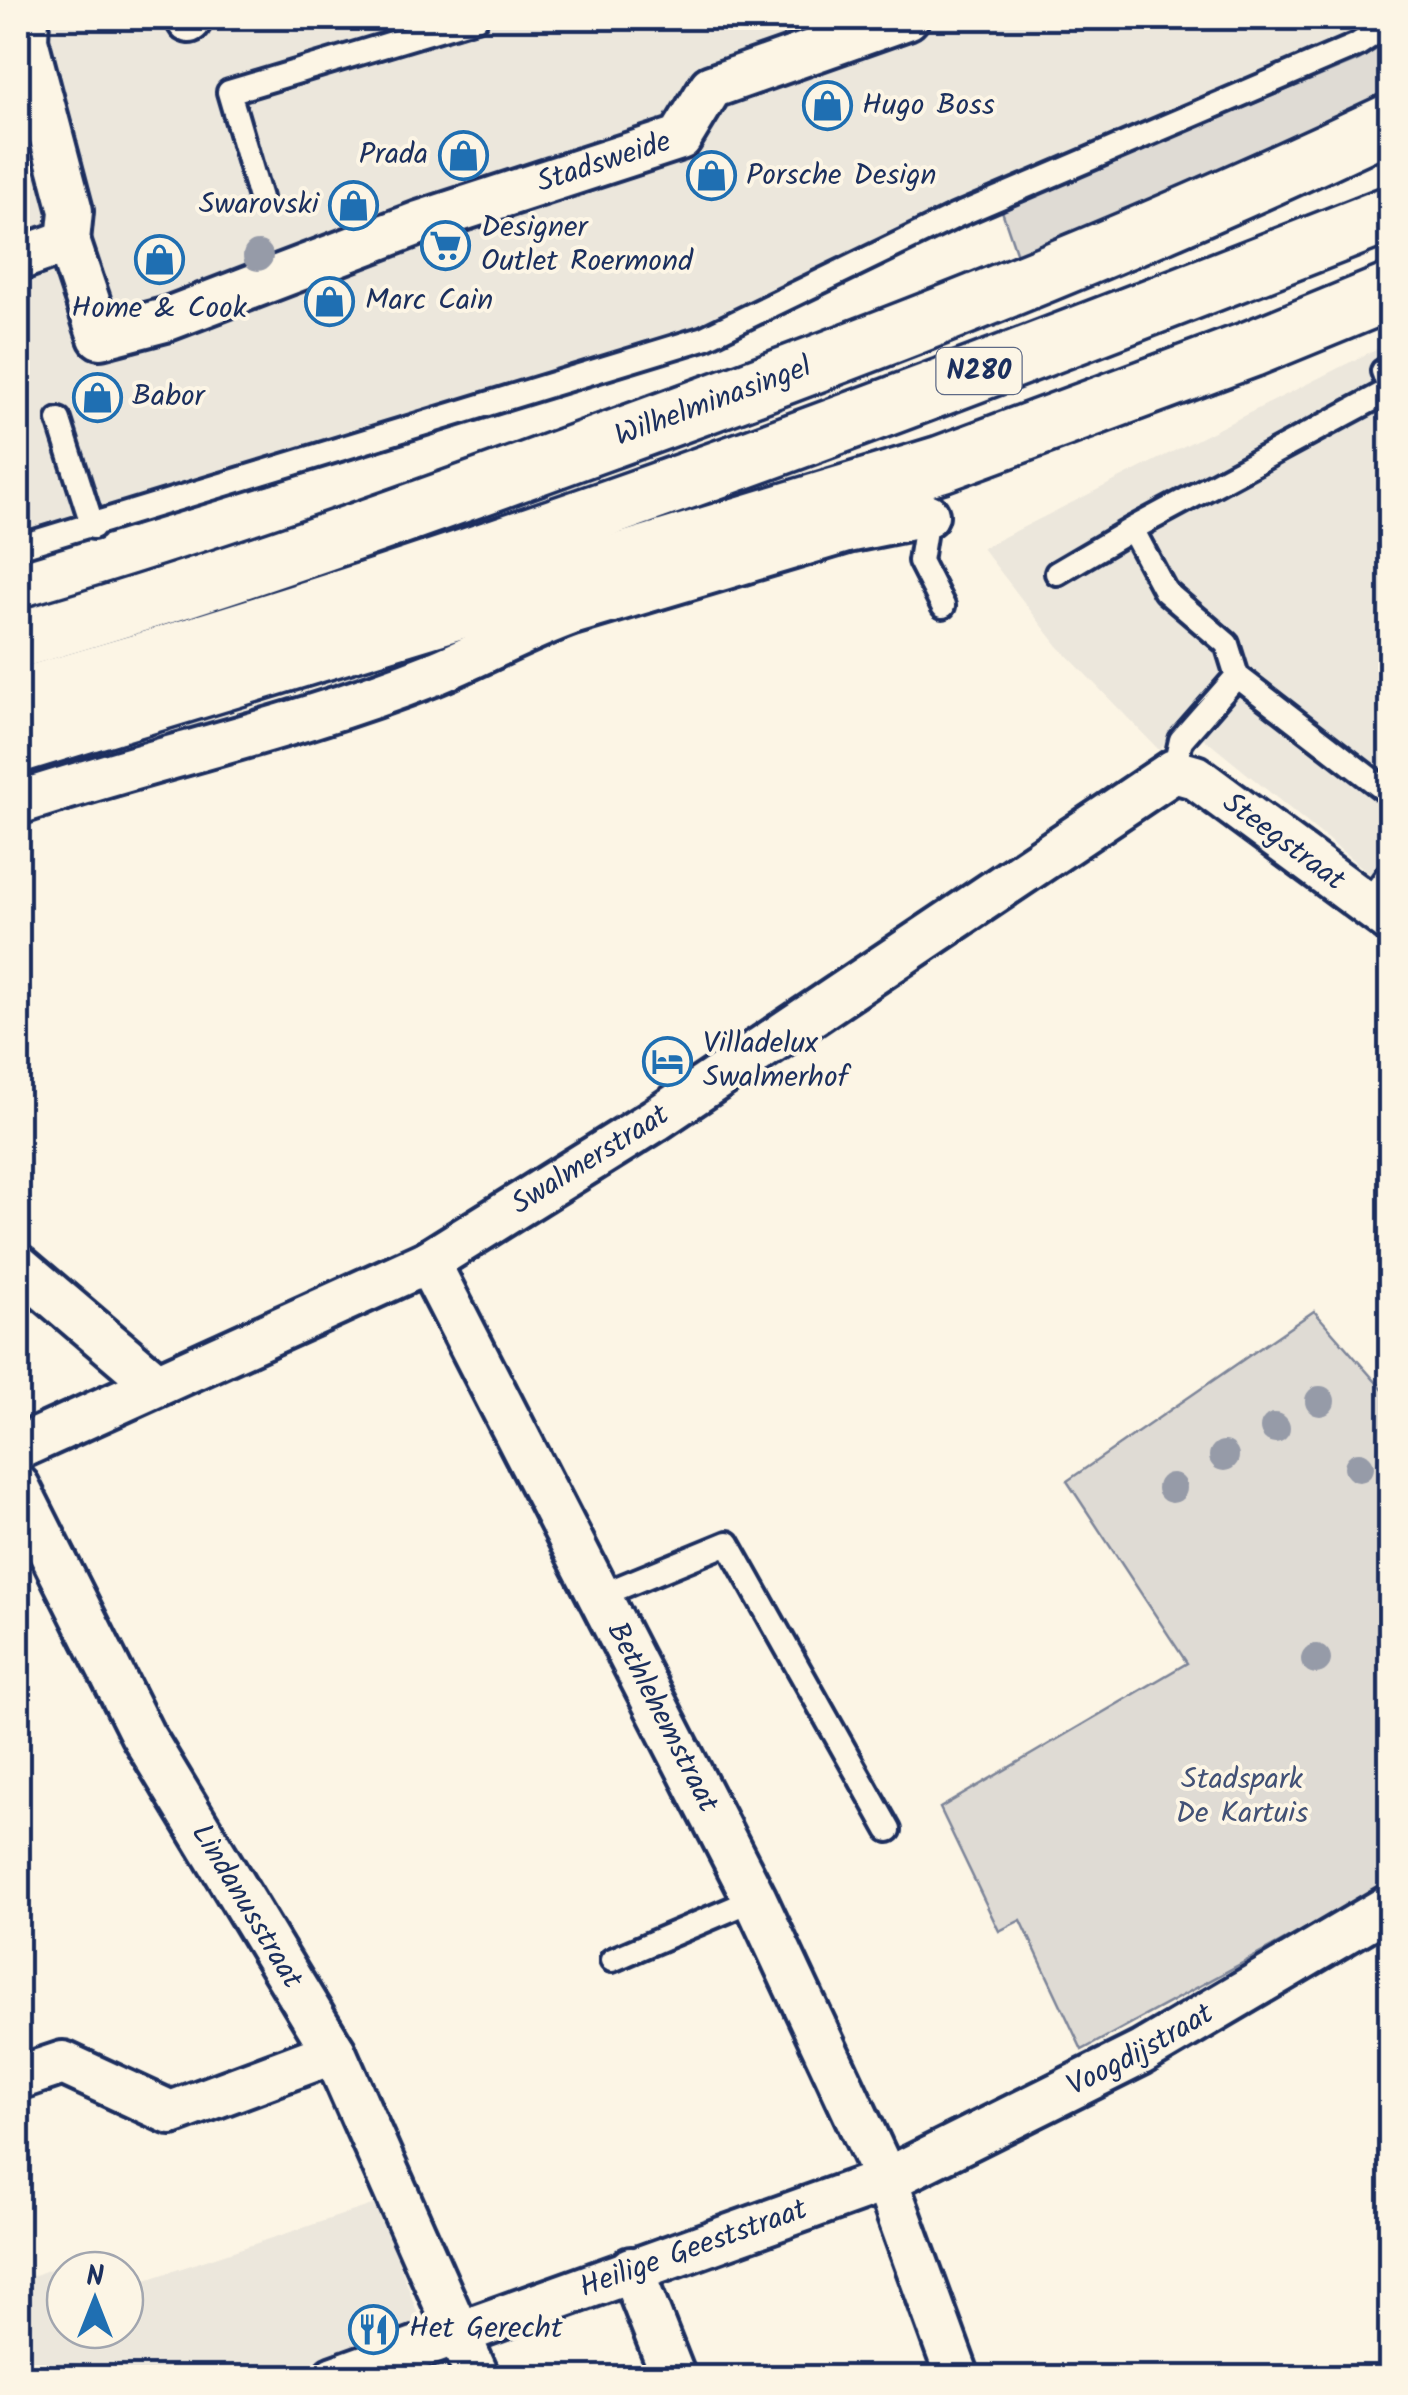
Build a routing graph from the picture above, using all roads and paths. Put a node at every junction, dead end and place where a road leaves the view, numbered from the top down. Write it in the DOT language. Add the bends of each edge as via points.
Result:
graph roads {
  1 [pos="27,18"];
  2 [pos="476,18"];
  3 [pos="906,18"];
  4 [pos="1390,23"];
  5 [pos="1390,122"];
  6 [pos="260,198"];
  7 [pos="1390,214"];
  8 [pos="68,241"];
  9 [pos="18,259"];
  10 [pos="1390,292"];
  11 [pos="1390,367"];
  12 [pos="59,420"];
  13 [pos="934,490"];
  14 [pos="93,527"];
  15 [pos="1132,529"];
  16 [pos="18,547"];
  17 [pos="1057,572"];
  18 [pos="943,606"];
  19 [pos="18,640"];
  20 [pos="347,673"];
  21 [pos="1237,676"];
  22 [pos="18,697"];
  23 [pos="18,745"];
  24 [pos="1174,771"];
  25 [pos="1390,794"];
  26 [pos="18,802"];
  27 [pos="1383,899"];
  28 [pos="428,1262"];
  29 [pos="18,1266"];
  30 [pos="154,1382"];
  31 [pos="18,1448"];
  32 [pos="18,1487"];
  33 [pos="599,1596"];
  34 [pos="888,1830"];
  35 [pos="754,1899"];
  36 [pos="1390,1906"];
  37 [pos="612,1960"];
  38 [pos="334,2052"];
  39 [pos="18,2078"];
  40 [pos="886,2180"];
  41 [pos="632,2269"];
  42 [pos="462,2333"];
  43 [pos="334,2378"];
  44 [pos="478,2378"];
  45 [pos="674,2378"];
  46 [pos="958,2378"];
  1 -- 8 [label="street" via="26,40 71,211"];
  2 -- 6 [label="lane" via="229,92"];
  3 -- 8 [label="street, Stadsweide" via="710,87 680,138 419,223 165,320 100,336"];
  4 -- 14 [label="lane" via="1357,45 956,216 704,338"];
  5 -- 19 [label="main road, Wilhelminasingel / N280" via="928,324 249,569"];
  7 -- 22 [label="main road, Wilhelminasingel / N280" via="566,522 211,642"];
  8 -- 9 [label="street"];
  10 -- 13 [label="main road, N280"];
  11 -- 15 [label="lane" via="1383,371 1390,390"];
  12 -- 14 [label="lane"];
  13 -- 18 [label="lane" via="920,562"];
  13 -- 20 [label="main road, N280"];
  13 -- 20 [label="street" via="847,531 572,613 434,674"];
  14 -- 16 [label="lane"];
  15 -- 17 [label="lane"];
  15 -- 21 [label="lane" via="1165,591 1227,644"];
  20 -- 23 [label="main road, N280"];
  20 -- 26 [label="street"];
  21 -- 24 [label="lane" via="1181,740"];
  21 -- 25 [label="lane"];
  24 -- 27 [label="street, Steegstraat" via="1195,777"];
  24 -- 28 [label="street, Swalmerstraat" via="655,1120"];
  28 -- 30 [label="street, Swalmerstraat"];
  28 -- 33 [label="street, Bethlehemstraat"];
  29 -- 30 [label="street"];
  30 -- 31 [label="street, Swalmerstraat"];
  32 -- 38 [label="street, Lindanusstraat" via="142,1734"];
  33 -- 34 [label="lane" via="728,1543"];
  33 -- 35 [label="street, Bethlehemstraat"];
  35 -- 37 [label="lane"];
  35 -- 40 [label="street, Bethlehemstraat"];
  36 -- 40 [label="street, Voogdijstraat" via="1141,2054"];
  38 -- 39 [label="street" via="171,2113 63,2063"];
  38 -- 42 [label="street, Lindanusstraat"];
  40 -- 41 [label="street, Heilige Geeststraat"];
  40 -- 46 [label="street, Bethlehemstraat"];
  41 -- 42 [label="street, Heilige Geeststraat"];
  41 -- 45 [label="street"];
  42 -- 43 [label="street, Heilige Geeststraat"];
  42 -- 44 [label="street, Lindanusstraat"];
}
